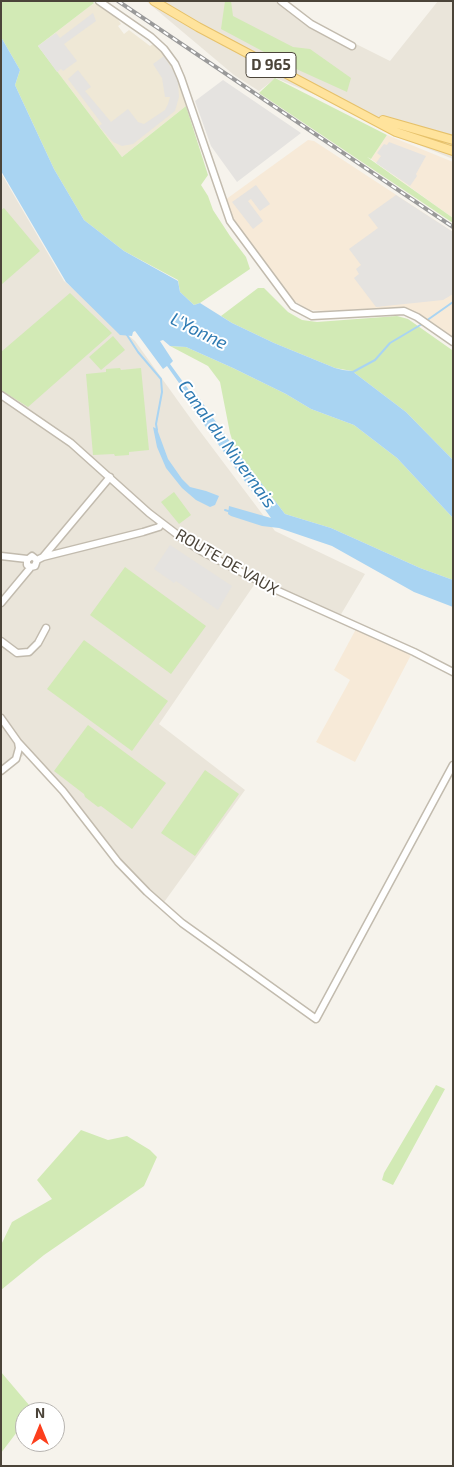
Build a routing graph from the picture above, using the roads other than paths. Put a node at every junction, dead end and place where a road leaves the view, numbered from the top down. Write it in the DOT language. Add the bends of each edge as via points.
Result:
graph roads {
  1 [pos="99,1"];
  2 [pos="154,1"];
  3 [pos="281,1"];
  4 [pos="352,46"];
  5 [pos="359,112"];
  6 [pos="453,140"];
  7 [pos="453,151"];
  8 [pos="453,342"];
  9 [pos="1,395"];
  10 [pos="110,477"];
  11 [pos="162,523"];
  12 [pos="1,556"];
  13 [pos="27,559"];
  14 [pos="40,559"];
  15 [pos="30,567"];
  16 [pos="1,603"];
  17 [pos="46,628"];
  18 [pos="1,641"];
  19 [pos="453,672"];
  20 [pos="1,718"];
  21 [pos="18,742"];
  22 [pos="453,765"];
  23 [pos="1,771"];
  1 -- 8 [label="street" via="151,37 171,59 181,78 230,221 293,306 312,316 395,310 411,314"];
  2 -- 5 [label="main road, D 965"];
  3 -- 4 [label="street" via="312,24"];
  5 -- 6 [label="main road, D 965"];
  5 -- 7 [label="main road, D 965" via="396,132"];
  9 -- 10 [label="street, ROUTE DE VAUX" via="59,434"];
  10 -- 11 [label="street, ROUTE DE VAUX"];
  10 -- 14 [label="street"];
  11 -- 14 [label="street" via="160,527"];
  11 -- 19 [label="street, ROUTE DE VAUX" via="201,551 261,583"];
  12 -- 13 [label="street"];
  13 -- 14 [label="street" via="32,556"];
  13 -- 15 [label="street"];
  14 -- 15 [label="street" via="36,566"];
  15 -- 16 [label="street"];
  17 -- 18 [label="street" via="29,652 17,653"];
  20 -- 21 [label="street"];
  21 -- 22 [label="street" via="63,791 118,862 148,892 182,923 316,1019"];
  21 -- 23 [label="street" via="18,755"];
}
